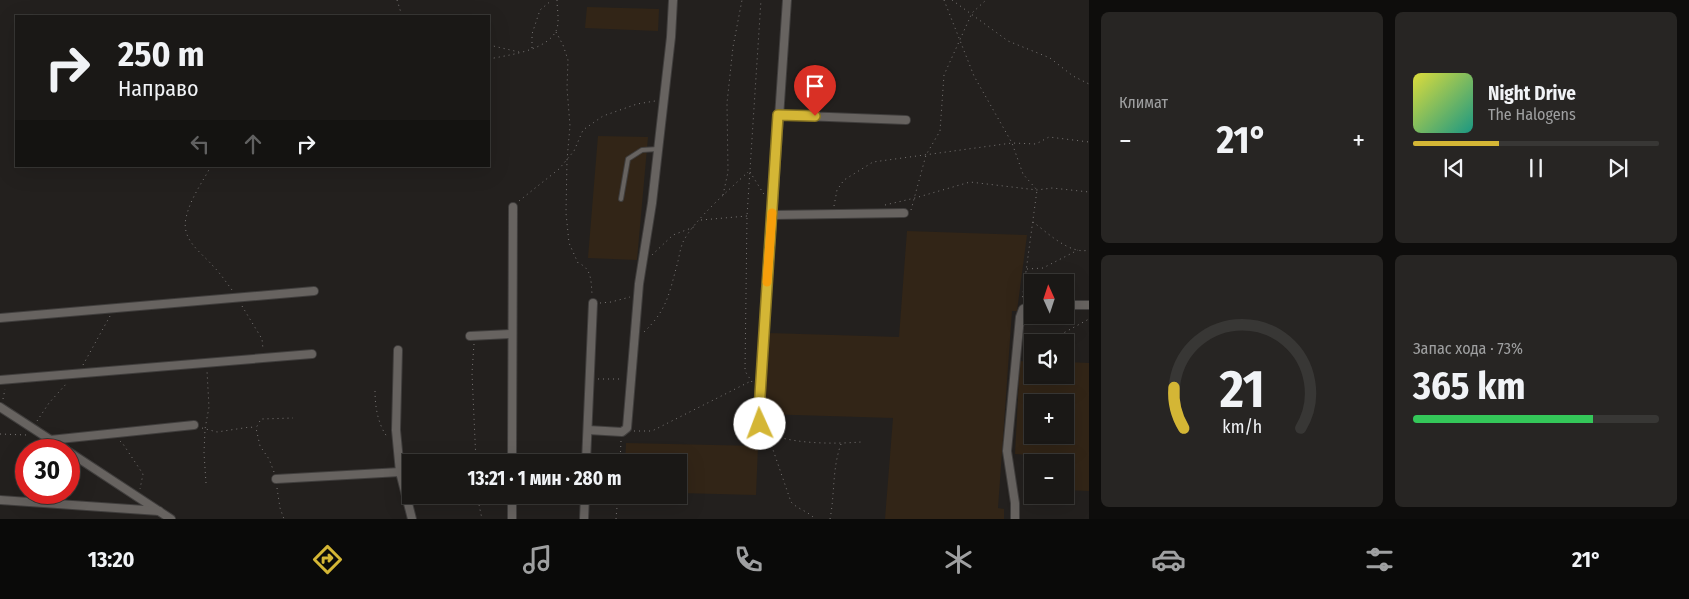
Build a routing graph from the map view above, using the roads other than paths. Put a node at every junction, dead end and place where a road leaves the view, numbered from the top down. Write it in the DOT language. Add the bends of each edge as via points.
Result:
graph roads {
  1 [pos="673,0"];
  2 [pos="786,0"];
  3 [pos="778,115"];
  4 [pos="906,120"];
  5 [pos="658,149"];
  6 [pos="621,199"];
  7 [pos="513,207"];
  8 [pos="772,211"];
  9 [pos="904,213"];
  10 [pos="314,291"];
  11 [pos="593,303"];
  12 [pos="1074,305"];
  13 [pos="1089,305"];
  14 [pos="1024,309"];
  15 [pos="0,318"];
  16 [pos="512,334"];
  17 [pos="472,336"];
  18 [pos="398,350"];
  19 [pos="312,354"];
  20 [pos="0,380"];
  21 [pos="2,409"];
  22 [pos="194,425"];
  23 [pos="588,430"];
  24 [pos="767,433"];
  25 [pos="48,439"];
  26 [pos="60,439"];
  27 [pos="512,454"];
  28 [pos="586,454"];
  29 [pos="80,459"];
  30 [pos="400,472"];
  31 [pos="276,479"];
  32 [pos="0,500"];
  33 [pos="512,504"];
  34 [pos="585,504"];
  35 [pos="159,511"];
  36 [pos="171,519"];
  37 [pos="412,519"];
  38 [pos="512,519"];
  39 [pos="584,519"];
  40 [pos="1015,519"];
  1 -- 5 [label="street"];
  2 -- 3 [label="street"];
  3 -- 4 [label="street"];
  3 -- 8 [label="street"];
  5 -- 6 [label="lane" via="642,150 628,159"];
  5 -- 23 [label="street" via="624,430"];
  7 -- 16 [label="street"];
  8 -- 9 [label="street"];
  8 -- 24 [label="street" via="759,411 760,424"];
  10 -- 15 [label="street"];
  11 -- 23 [label="street"];
  12 -- 13 [label="street"];
  14 -- 40 [label="street" via="1020,317 1007,451"];
  16 -- 17 [label="street"];
  16 -- 27 [label="street"];
  18 -- 30 [label="street" via="396,430"];
  19 -- 20 [label="street"];
  21 -- 25 [label="street"];
  22 -- 26 [label="street"];
  23 -- 28 [label="street"];
  29 -- 35 [label="street"];
  30 -- 31 [label="street"];
  30 -- 37 [label="street"];
  32 -- 35 [label="street"];
  33 -- 38 [label="street"];
  34 -- 39 [label="street"];
  35 -- 36 [label="street"];
}
